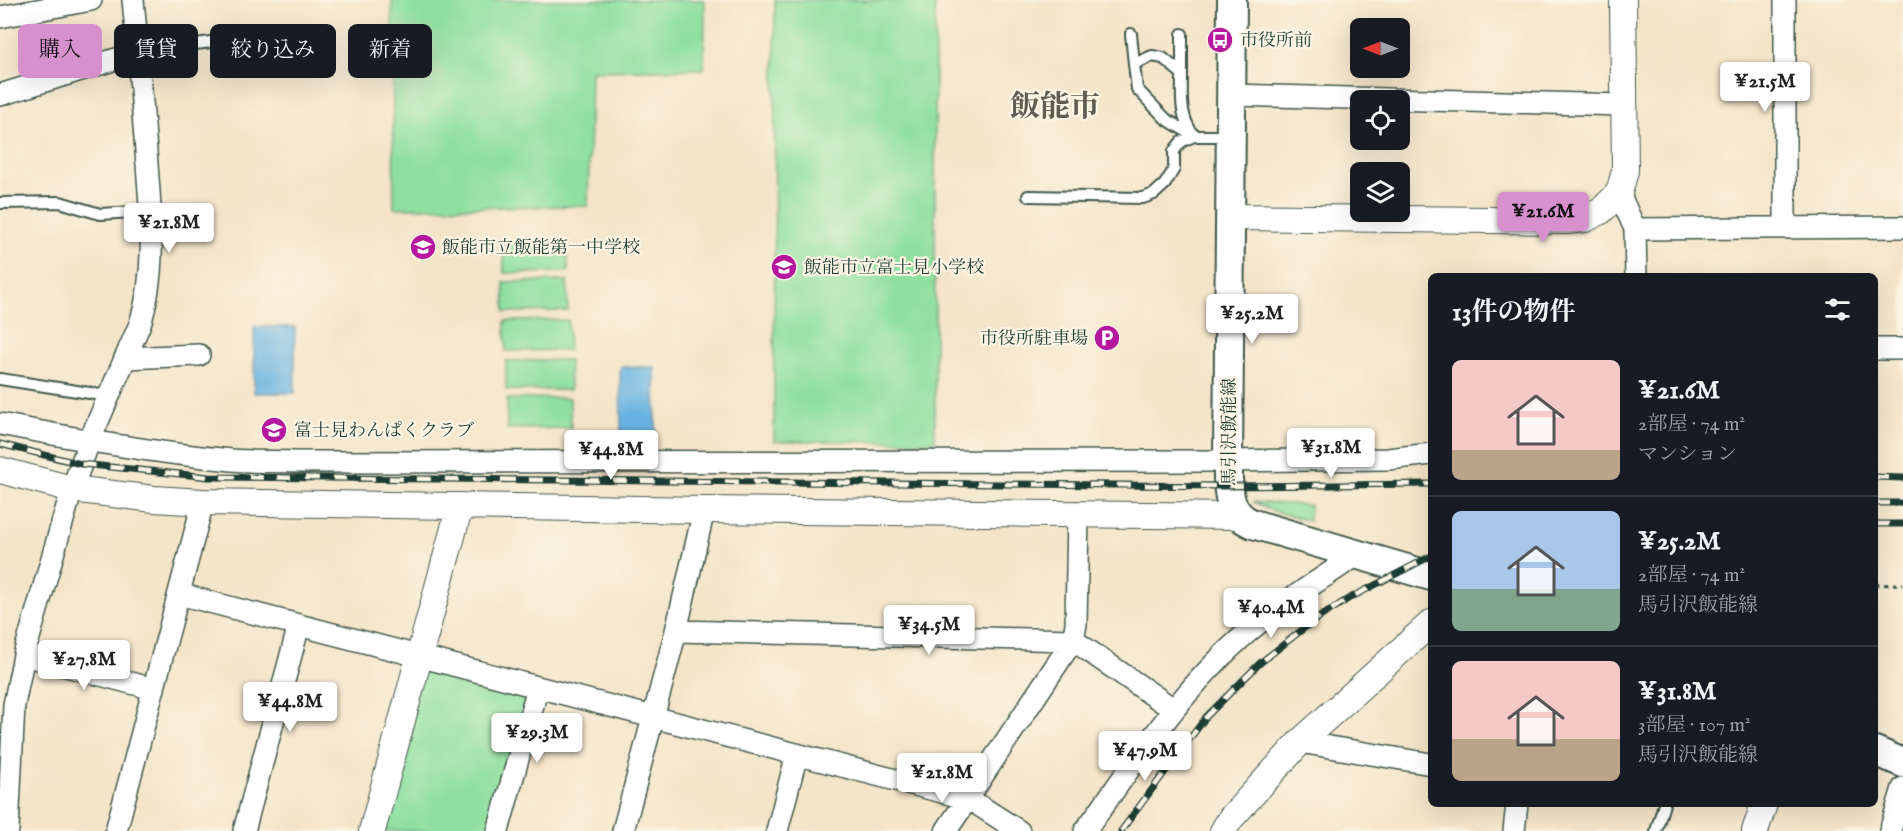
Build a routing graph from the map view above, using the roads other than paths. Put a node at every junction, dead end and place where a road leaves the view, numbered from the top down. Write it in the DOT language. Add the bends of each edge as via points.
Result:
graph roads {
  1 [pos="91,0"];
  2 [pos="133,0"];
  3 [pos="1232,0"];
  4 [pos="1623,0"];
  5 [pos="1785,0"];
  6 [pos="0,17"];
  7 [pos="135,24"];
  8 [pos="1131,34"];
  9 [pos="1182,34"];
  10 [pos="114,59"];
  11 [pos="1134,64"];
  12 [pos="1182,74"];
  13 [pos="140,78"];
  14 [pos="0,95"];
  15 [pos="1231,95"];
  16 [pos="1624,105"];
  17 [pos="1194,136"];
  18 [pos="1231,136"];
  19 [pos="1619,193"];
  20 [pos="1028,196"];
  21 [pos="0,203"];
  22 [pos="150,211"];
  23 [pos="1230,217"];
  24 [pos="1785,227"];
  25 [pos="1903,227"];
  26 [pos="1635,229"];
  27 [pos="1636,273"];
  28 [pos="1878,349"];
  29 [pos="1903,349"];
  30 [pos="199,355"];
  31 [pos="125,358"];
  32 [pos="0,379"];
  33 [pos="109,396"];
  34 [pos="0,424"];
  35 [pos="88,442"];
  36 [pos="1428,454"];
  37 [pos="1228,461"];
  38 [pos="0,470"];
  39 [pos="72,489"];
  40 [pos="203,502"];
  41 [pos="460,506"];
  42 [pos="704,510"];
  43 [pos="1078,514"];
  44 [pos="1239,516"];
  45 [pos="1357,555"];
  46 [pos="1428,575"];
  47 [pos="178,594"];
  48 [pos="299,625"];
  49 [pos="1428,626"];
  50 [pos="676,631"];
  51 [pos="1073,640"];
  52 [pos="24,655"];
  53 [pos="420,656"];
  54 [pos="538,687"];
  55 [pos="154,689"];
  56 [pos="1173,709"];
  57 [pos="653,717"];
  58 [pos="1300,742"];
  59 [pos="1878,753"];
  60 [pos="797,754"];
  61 [pos="1428,763"];
  62 [pos="1903,763"];
  63 [pos="1903,788"];
  64 [pos="969,799"];
  65 [pos="1517,807"];
  66 [pos="1663,807"];
  67 [pos="1763,807"];
  68 [pos="11,830"];
  69 [pos="116,831"];
  70 [pos="244,831"];
  71 [pos="372,831"];
  72 [pos="498,831"];
  73 [pos="623,831"];
  74 [pos="777,831"];
  75 [pos="946,831"];
  76 [pos="1019,831"];
  77 [pos="1084,831"];
  78 [pos="1223,831"];
  79 [pos="1514,831"];
  80 [pos="1656,831"];
  81 [pos="1755,831"];
  82 [pos="1890,831"];
  1 -- 6 [label="street"];
  2 -- 7 [label="street"];
  3 -- 15 [label="main road, 馬引沢飯能線"];
  4 -- 16 [label="street"];
  5 -- 24 [label="street"];
  8 -- 11 [label="lane"];
  9 -- 12 [label="lane"];
  10 -- 14 [label="street"];
  11 -- 12 [label="lane" via="1152,56 1163,58"];
  11 -- 17 [label="lane" via="1137,89 1166,119"];
  12 -- 17 [label="lane" via="1183,114"];
  13 -- 22 [label="street"];
  15 -- 16 [label="street"];
  15 -- 18 [label="main road, 馬引沢飯能線"];
  16 -- 19 [label="street" via="1625,171"];
  17 -- 18 [label="lane"];
  17 -- 20 [label="lane" via="1174,151 1174,168 1166,184 1143,198"];
  18 -- 23 [label="main road, 馬引沢飯能線"];
  19 -- 23 [label="street" via="1601,211 1585,219 1567,221"];
  19 -- 26 [label="street"];
  21 -- 22 [label="lane" via="60,202 100,214"];
  22 -- 31 [label="street" via="146,304"];
  23 -- 37 [label="main road, 馬引沢飯能線"];
  24 -- 25 [label="street"];
  24 -- 26 [label="street"];
  26 -- 27 [label="street"];
  28 -- 29 [label="street"];
  30 -- 31 [label="street"];
  31 -- 33 [label="street"];
  32 -- 33 [label="lane"];
  33 -- 35 [label="street"];
  34 -- 35 [label="street"];
  35 -- 37 [label="street" via="233,460 300,462"];
  35 -- 39 [label="street"];
  36 -- 37 [label="street" via="1388,459"];
  37 -- 44 [label="main road, 馬引沢飯能線" via="1230,501"];
  38 -- 39 [label="street"];
  39 -- 40 [label="street"];
  39 -- 52 [label="street"];
  40 -- 41 [label="street"];
  40 -- 47 [label="street"];
  41 -- 42 [label="street"];
  41 -- 53 [label="street"];
  42 -- 43 [label="street"];
  42 -- 50 [label="street"];
  43 -- 44 [label="street"];
  43 -- 51 [label="street"];
  44 -- 45 [label="main road" via="1253,524"];
  45 -- 46 [label="main road"];
  45 -- 56 [label="street" via="1259,623"];
  47 -- 48 [label="street"];
  47 -- 55 [label="street"];
  48 -- 53 [label="street"];
  48 -- 70 [label="street"];
  49 -- 58 [label="street"];
  50 -- 51 [label="street"];
  50 -- 57 [label="street"];
  51 -- 56 [label="street"];
  51 -- 64 [label="street"];
  52 -- 55 [label="street"];
  52 -- 68 [label="street" via="14,705"];
  53 -- 54 [label="street"];
  53 -- 71 [label="street"];
  54 -- 57 [label="street"];
  54 -- 72 [label="street"];
  55 -- 69 [label="street"];
  56 -- 77 [label="street"];
  57 -- 60 [label="street"];
  57 -- 73 [label="street"];
  58 -- 61 [label="street"];
  58 -- 78 [label="street"];
  59 -- 62 [label="main road"];
  60 -- 64 [label="street"];
  60 -- 74 [label="street"];
  63 -- 82 [label="street"];
  64 -- 75 [label="street"];
  64 -- 76 [label="street"];
  65 -- 79 [label="street"];
  66 -- 80 [label="lane"];
  67 -- 81 [label="street"];
}
